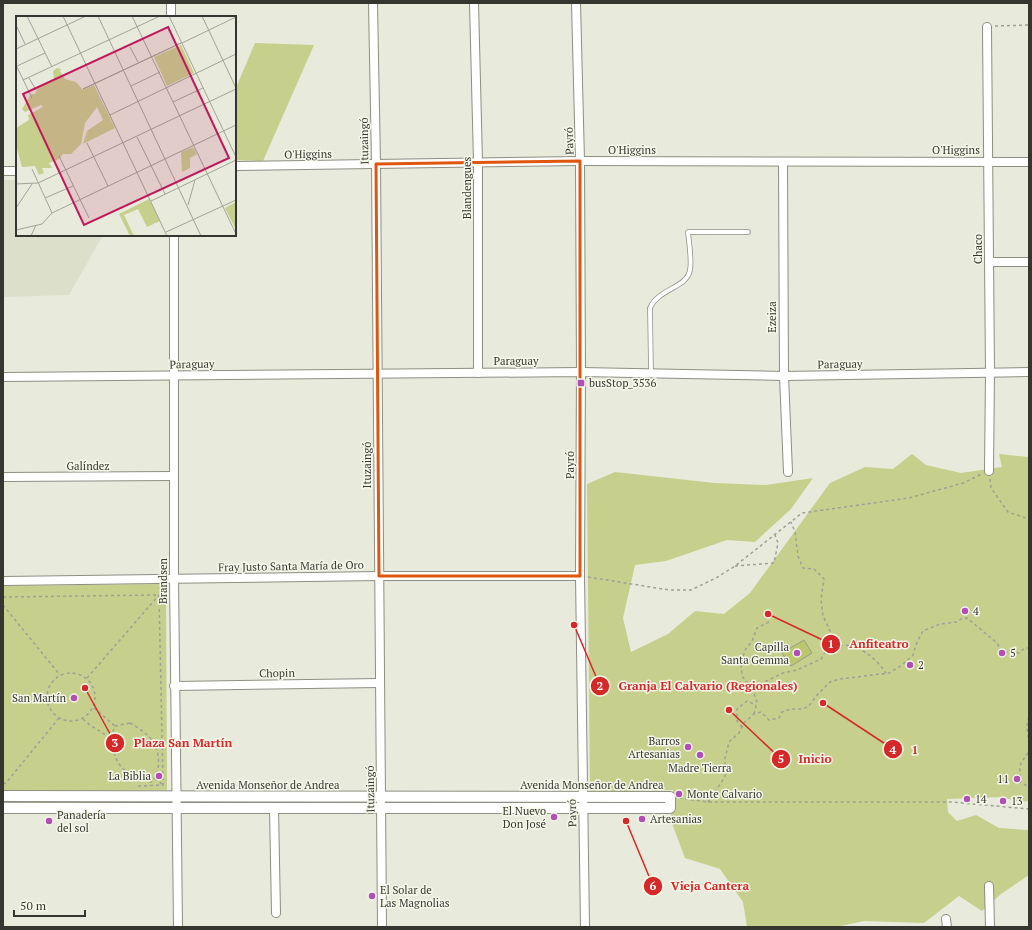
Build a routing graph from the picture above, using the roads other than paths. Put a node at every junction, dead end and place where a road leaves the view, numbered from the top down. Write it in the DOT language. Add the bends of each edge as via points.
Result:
graph roads {
  1 [pos="170,3"];
  2 [pos="373,3"];
  3 [pos="474,3"];
  4 [pos="576,3"];
  5 [pos="171,16"];
  6 [pos="987,27"];
  7 [pos="580,161"];
  8 [pos="988,161"];
  9 [pos="478,162"];
  10 [pos="783,162"];
  11 [pos="1029,162"];
  12 [pos="376,164"];
  13 [pos="236,166"];
  14 [pos="3,171"];
  15 [pos="16,171"];
  16 [pos="748,232"];
  17 [pos="174,236"];
  18 [pos="989,262"];
  19 [pos="1029,262"];
  20 [pos="581,372"];
  21 [pos="990,372"];
  22 [pos="1029,372"];
  23 [pos="478,373"];
  24 [pos="651,373"];
  25 [pos="377,374"];
  26 [pos="175,376"];
  27 [pos="784,376"];
  28 [pos="3,377"];
  29 [pos="989,471"];
  30 [pos="788,472"];
  31 [pos="174,476"];
  32 [pos="3,477"];
  33 [pos="379,576"];
  34 [pos="580,576"];
  35 [pos="174,578"];
  36 [pos="3,581"];
  37 [pos="380,682"];
  38 [pos="174,686"];
  39 [pos="3,796"];
  40 [pos="177,796"];
  41 [pos="381,797"];
  42 [pos="583,797"];
  43 [pos="3,808"];
  44 [pos="177,808"];
  45 [pos="274,808"];
  46 [pos="381,808"];
  47 [pos="583,808"];
  48 [pos="989,886"];
  49 [pos="276,913"];
  50 [pos="178,927"];
  51 [pos="382,927"];
  52 [pos="585,927"];
  53 [pos="990,927"];
  1 -- 5 [label="street"];
  2 -- 12 [label="street, Ituzaingó"];
  3 -- 9 [label="street, Blandengues"];
  4 -- 7 [label="street, Payró"];
  6 -- 8 [label="street, Chaco"];
  7 -- 9 [label="street, O'Higgins"];
  7 -- 10 [label="street, O'Higgins"];
  7 -- 20 [label="street, Payró"];
  8 -- 10 [label="street, O'Higgins"];
  8 -- 11 [label="street, O'Higgins"];
  8 -- 18 [label="street, Chaco"];
  9 -- 12 [label="street, O'Higgins"];
  9 -- 23 [label="street, Blandengues"];
  10 -- 27 [label="street, Ezeiza"];
  12 -- 13 [label="street, O'Higgins"];
  12 -- 25 [label="street, Ituzaingó"];
  14 -- 15 [label="street"];
  16 -- 24 [label="lane" via="688,232 690,270 685,280 659,295 650,308"];
  17 -- 26 [label="street, Brandsen"];
  18 -- 19 [label="street"];
  18 -- 21 [label="street, Chaco"];
  20 -- 23 [label="street, Paraguay"];
  20 -- 24 [label="street, Paraguay"];
  20 -- 34 [label="street, Payró"];
  21 -- 22 [label="street, Paraguay"];
  21 -- 27 [label="street, Paraguay"];
  21 -- 29 [label="street, Chaco"];
  23 -- 25 [label="street, Paraguay"];
  24 -- 27 [label="street, Paraguay"];
  25 -- 26 [label="street, Paraguay"];
  25 -- 33 [label="street, Ituzaingó"];
  26 -- 28 [label="street, Paraguay"];
  26 -- 31 [label="street, Brandsen"];
  27 -- 30 [label="street, Ezeiza"];
  31 -- 32 [label="street, Galíndez"];
  31 -- 35 [label="street, Brandsen"];
  33 -- 34 [label="street, Fray Justo Santa María de Oro"];
  33 -- 35 [label="street, Fray Justo Santa María de Oro"];
  33 -- 37 [label="street, Ituzaingó"];
  34 -- 42 [label="street, Payró"];
  35 -- 36 [label="street, Fray Justo Santa María de Oro"];
  35 -- 38 [label="street, Brandsen"];
  37 -- 38 [label="street, Chopin"];
  37 -- 41 [label="street, Ituzaingó"];
  38 -- 40 [label="street, Brandsen"];
  39 -- 40 [label="street, Avenida Monseñor de Andrea"];
  40 -- 41 [label="street, Avenida Monseñor de Andrea"];
  40 -- 44 [label="street, Brandsen"];
  41 -- 42 [label="street, Avenida Monseñor de Andrea"];
  41 -- 46 [label="street, Ituzaingó"];
  42 -- 47 [label="street, Payró"];
  42 -- 47 [label="street, Avenida Monseñor de Andrea" via="670,797 670,808"];
  43 -- 44 [label="street, Avenida Monseñor de Andrea"];
  44 -- 45 [label="street, Avenida Monseñor de Andrea"];
  44 -- 50 [label="street, Brandsen"];
  45 -- 46 [label="street, Avenida Monseñor de Andrea"];
  45 -- 49 [label="street"];
  46 -- 47 [label="street, Avenida Monseñor de Andrea"];
  46 -- 51 [label="street, Ituzaingó"];
  47 -- 52 [label="street, Payró"];
  48 -- 53 [label="street"];
}
